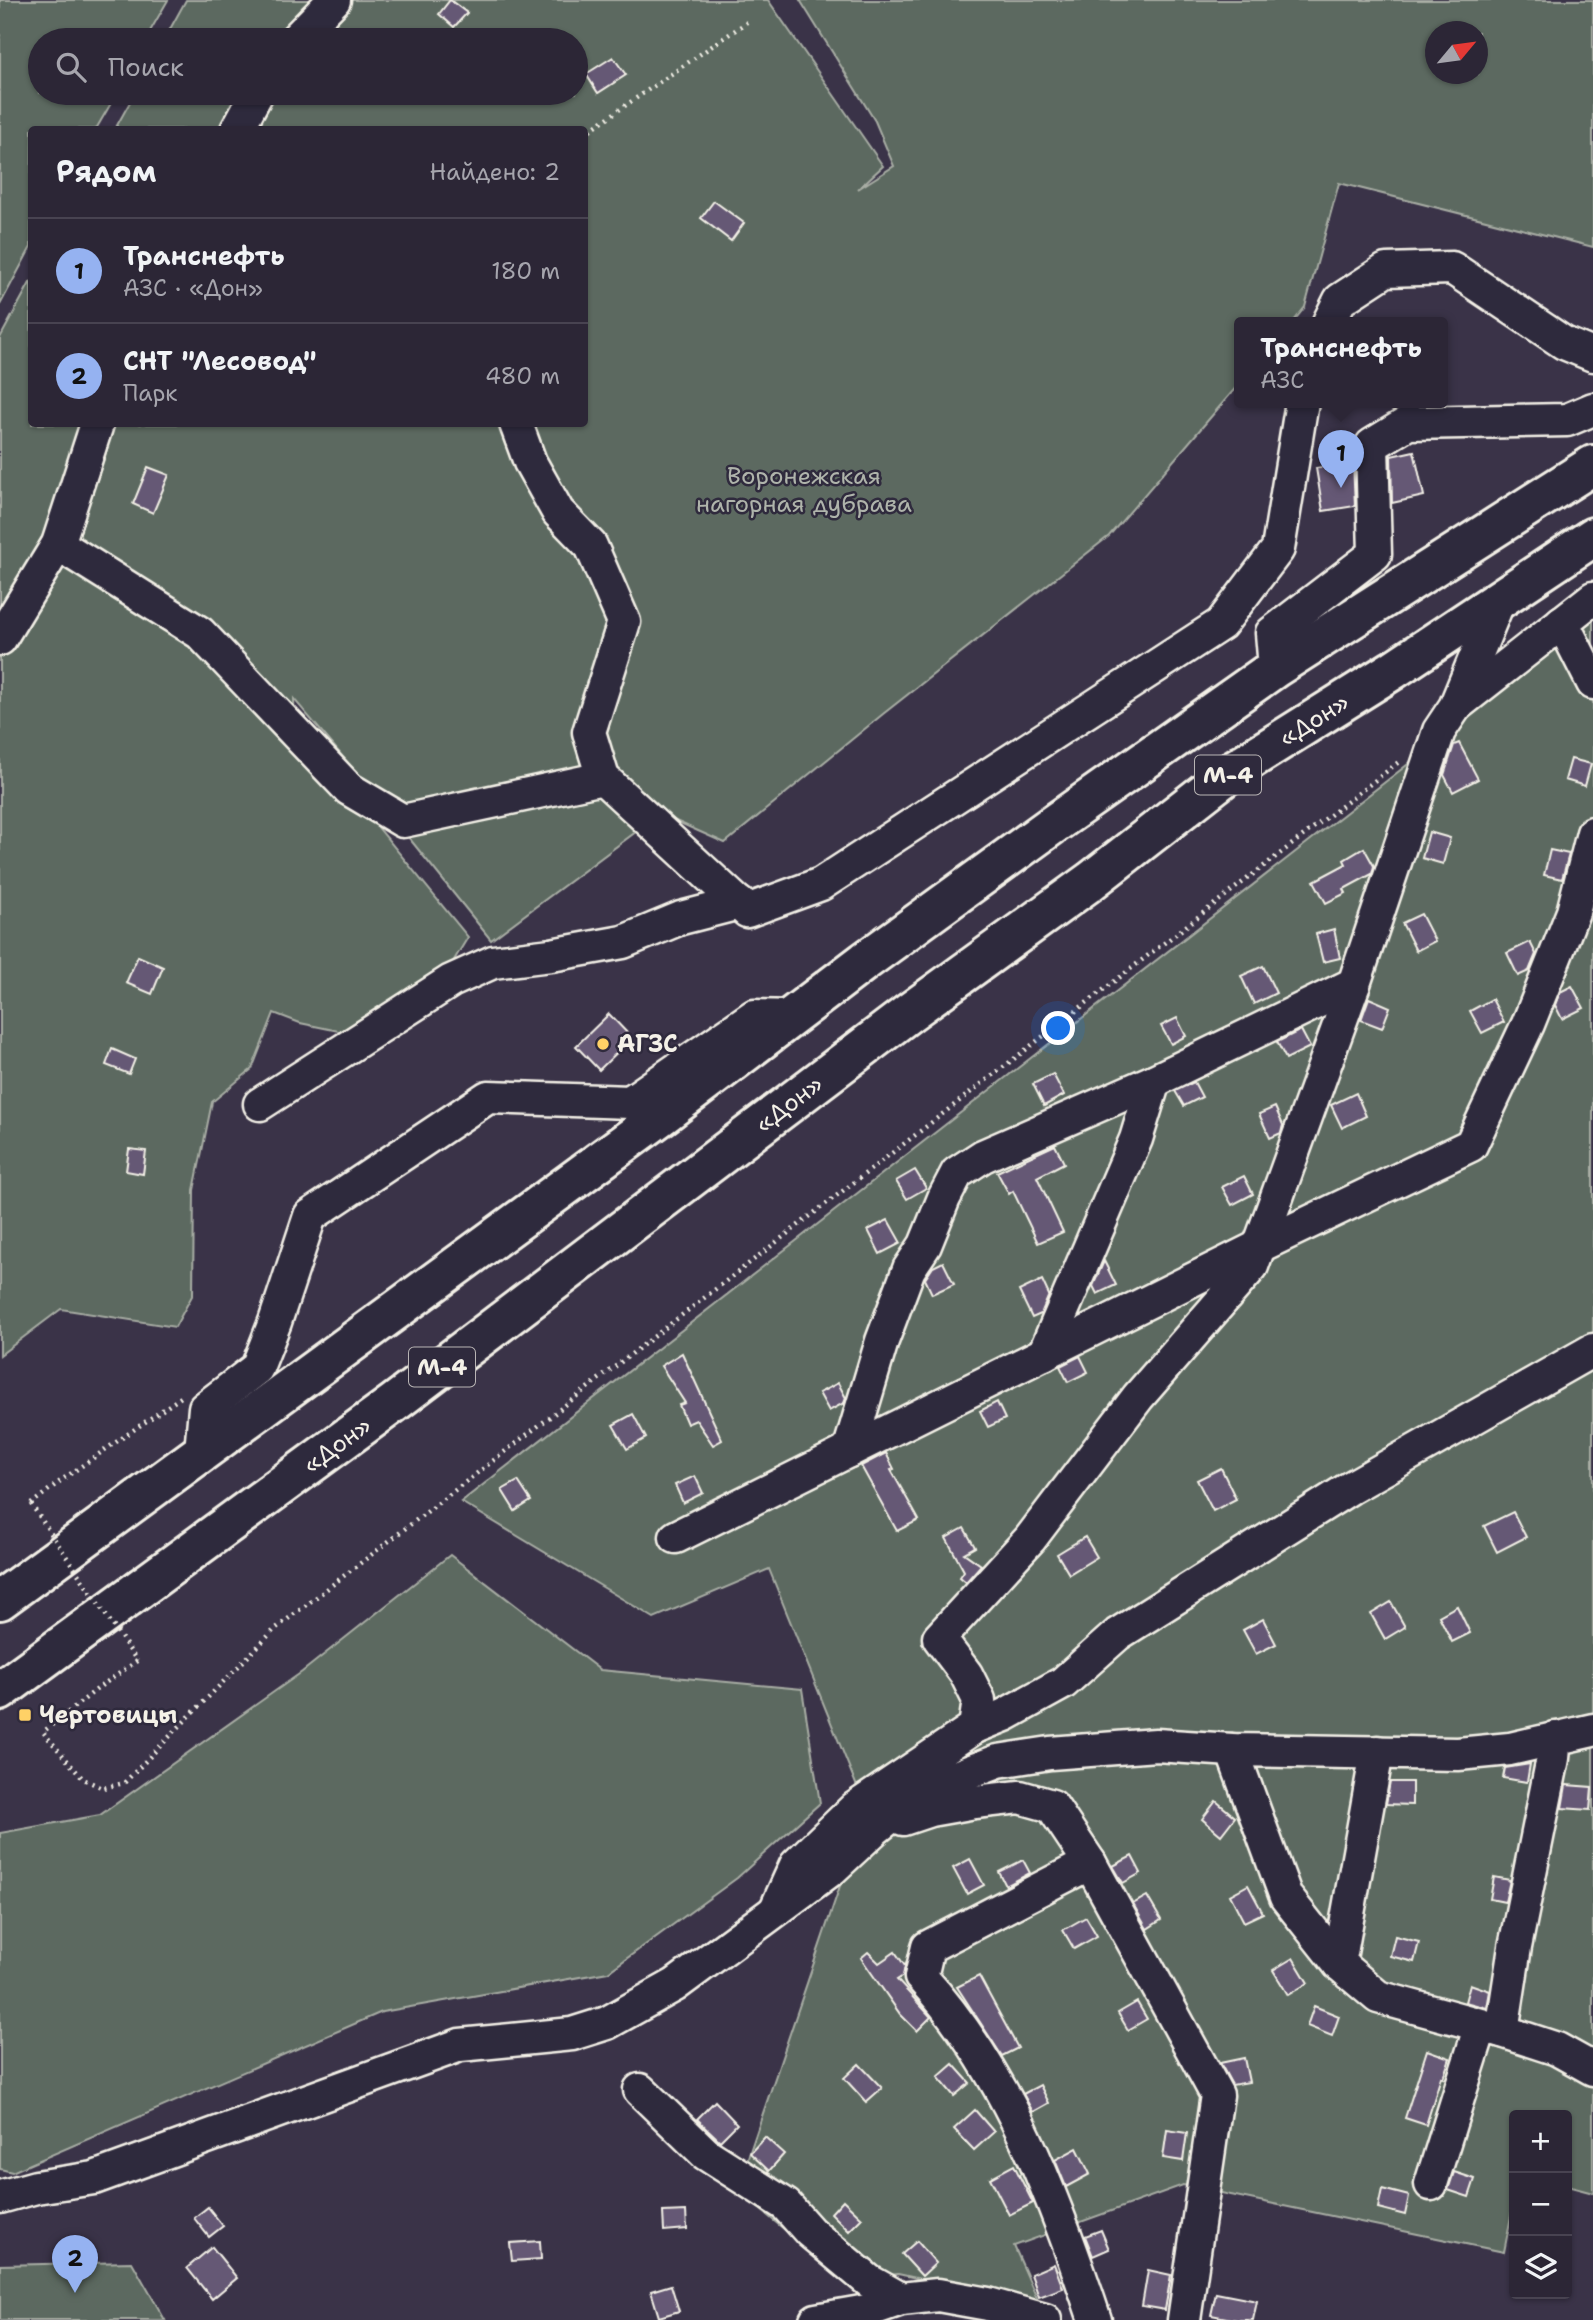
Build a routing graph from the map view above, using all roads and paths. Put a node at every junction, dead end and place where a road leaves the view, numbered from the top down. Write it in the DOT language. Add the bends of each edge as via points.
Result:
graph roads {
  1 [pos="334,0"];
  2 [pos="747,22"];
  3 [pos="307,28"];
  4 [pos="251,105"];
  5 [pos="239,126"];
  6 [pos="588,131"];
  7 [pos="1331,317"];
  8 [pos="1593,355"];
  9 [pos="1301,408"];
  10 [pos="1593,409"];
  11 [pos="96,427"];
  12 [pos="517,427"];
  13 [pos="1593,465"];
  14 [pos="1593,537"];
  15 [pos="58,544"];
  16 [pos="1500,598"];
  17 [pos="1593,598"];
  18 [pos="1562,622"];
  19 [pos="0,639"];
  20 [pos="1275,668"];
  21 [pos="1593,683"];
  22 [pos="1447,719"];
  23 [pos="603,778"];
  24 [pos="1593,833"];
  25 [pos="739,903"];
  26 [pos="1354,984"];
  27 [pos="794,1017"];
  28 [pos="1154,1081"];
  29 [pos="260,1104"];
  30 [pos="1259,1246"];
  31 [pos="1593,1350"];
  32 [pos="1044,1353"];
  33 [pos="189,1391"];
  34 [pos="849,1451"];
  35 [pos="201,1452"];
  36 [pos="676,1537"];
  37 [pos="0,1600"];
  38 [pos="0,1691"];
  39 [pos="975,1727"];
  40 [pos="1593,1730"];
  41 [pos="1555,1738"];
  42 [pos="1232,1750"];
  43 [pos="1377,1752"];
  44 [pos="875,1829"];
  45 [pos="1090,1863"];
  46 [pos="775,1910"];
  47 [pos="1339,1965"];
  48 [pos="1491,2028"];
  49 [pos="1593,2069"];
  50 [pos="640,2090"];
  51 [pos="1431,2184"];
  52 [pos="0,2197"];
  53 [pos="901,2299"];
  54 [pos="816,2320"];
  55 [pos="1045,2320"];
  56 [pos="1094,2320"];
  57 [pos="1184,2320"];
  1 -- 3 [label="street"];
  2 -- 6 [label="path"];
  4 -- 5 [label="street"];
  7 -- 8 [label="street" via="1339,300 1387,270 1452,268 1563,343"];
  9 -- 25 [label="street" via="1278,549 1222,624 821,884 747,911"];
  10 -- 20 [label="street" via="1567,420 1408,423 1372,444 1375,554 1272,633"];
  11 -- 15 [label="street"];
  12 -- 23 [label="street" via="530,462 558,512 591,547 624,622 589,732"];
  13 -- 20 [label="highway, М-4"];
  14 -- 16 [label="highway, «Дон» / М-4"];
  15 -- 19 [label="street"];
  15 -- 23 [label="street" via="200,633 349,789 404,821"];
  16 -- 22 [label="street"];
  16 -- 38 [label="highway, «Дон» / М-4" via="1232,771 394,1404"];
  17 -- 18 [label="street"];
  18 -- 21 [label="street"];
  18 -- 22 [label="street"];
  20 -- 27 [label="highway, М-4" via="1008,857"];
  22 -- 26 [label="street"];
  22 -- 33 [label="path, bridge" via="275,1629 124,1783 103,1787 83,1779 43,1731 137,1661 31,1504"];
  23 -- 25 [label="street"];
  24 -- 30 [label="street" via="1573,912 1528,1024 1471,1145"];
  25 -- 29 [label="street" via="681,918 623,942 492,962 451,981"];
  26 -- 28 [label="street"];
  26 -- 30 [label="street"];
  27 -- 35 [label="highway, М-4"];
  27 -- 35 [label="street" via="754,1016 630,1102 488,1097 310,1216 257,1368 205,1408"];
  28 -- 32 [label="street" via="1136,1139"];
  28 -- 34 [label="street" via="983,1156 957,1173 925,1245 909,1269"];
  30 -- 32 [label="street"];
  30 -- 39 [label="street" via="1252,1266 1138,1397 1030,1539 939,1638 979,1700"];
  31 -- 39 [label="street" via="1350,1488 1118,1634 1063,1684"];
  32 -- 34 [label="street"];
  34 -- 36 [label="street"];
  35 -- 37 [label="highway, М-4"];
  39 -- 46 [label="street" via="855,1808 796,1865"];
  40 -- 41 [label="street"];
  41 -- 43 [label="street" via="1510,1749 1458,1754"];
  41 -- 48 [label="street" via="1515,1947"];
  42 -- 43 [label="street"];
  42 -- 44 [label="street" via="1156,1745 998,1761 946,1781"];
  42 -- 47 [label="street" via="1286,1897"];
  43 -- 47 [label="street"];
  44 -- 45 [label="street" via="930,1810 1020,1797 1052,1806"];
  44 -- 46 [label="street" via="832,1869"];
  45 -- 56 [label="street" via="928,1947 921,1977 945,2003 986,2067 1031,2149"];
  45 -- 57 [label="street" via="1217,2095"];
  46 -- 52 [label="street" via="675,1985 607,2023 572,2034 460,2045 94,2178"];
  47 -- 48 [label="street" via="1378,1997"];
  48 -- 49 [label="street" via="1557,2049"];
  48 -- 51 [label="street"];
  50 -- 53 [label="street" via="706,2154 786,2205 810,2232 869,2281"];
  53 -- 54 [label="street"];
  53 -- 55 [label="street" via="938,2295"];
}
